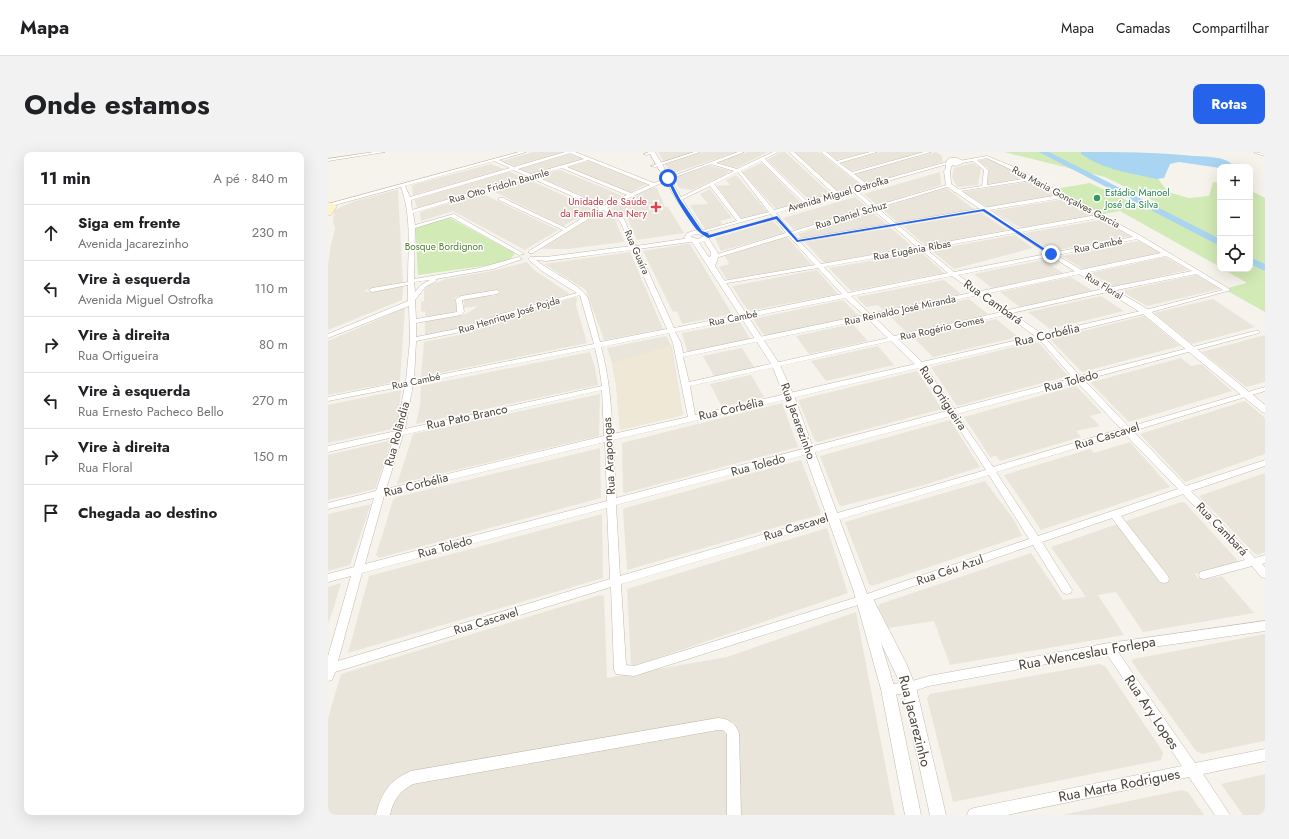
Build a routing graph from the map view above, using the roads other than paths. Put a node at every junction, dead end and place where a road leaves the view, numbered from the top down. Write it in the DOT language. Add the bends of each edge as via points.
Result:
graph roads {
  1 [pos="381,152"];
  2 [pos="524,152"];
  3 [pos="570,152"];
  4 [pos="650,152"];
  5 [pos="698,152"];
  6 [pos="742,152"];
  7 [pos="776,152"];
  8 [pos="791,152"];
  9 [pos="824,152"];
  10 [pos="875,152"];
  11 [pos="929,152"];
  12 [pos="1257,152"];
  13 [pos="1265,155"];
  14 [pos="985,158"];
  15 [pos="588,159"];
  16 [pos="762,159"];
  17 [pos="328,160"];
  18 [pos="495,160"];
  19 [pos="973,160"];
  20 [pos="836,162"];
  21 [pos="712,163"];
  22 [pos="659,164"];
  23 [pos="950,165"];
  24 [pos="653,166"];
  25 [pos="563,167"];
  26 [pos="513,168"];
  27 [pos="739,171"];
  28 [pos="850,174"];
  29 [pos="531,177"];
  30 [pos="668,178"];
  31 [pos="1032,179"];
  32 [pos="661,181"];
  33 [pos="653,184"];
  34 [pos="712,185"];
  35 [pos="948,185"];
  36 [pos="403,186"];
  37 [pos="866,186"];
  38 [pos="984,186"];
  39 [pos="666,190"];
  40 [pos="871,190"];
  41 [pos="956,191"];
  42 [pos="855,192"];
  43 [pos="837,194"];
  44 [pos="328,196"];
  45 [pos="630,196"];
  46 [pos="1064,196"];
  47 [pos="408,198"];
  48 [pos="501,199"];
  49 [pos="676,201"];
  50 [pos="807,203"];
  51 [pos="330,207"];
  52 [pos="602,208"];
  53 [pos="874,208"];
  54 [pos="984,210"];
  55 [pos="411,212"];
  56 [pos="680,214"];
  57 [pos="775,215"];
  58 [pos="1101,216"];
  59 [pos="740,221"];
  60 [pos="893,224"];
  61 [pos="412,228"];
  62 [pos="566,230"];
  63 [pos="1018,231"];
  64 [pos="790,234"];
  65 [pos="691,235"];
  66 [pos="705,235"];
  67 [pos="1139,237"];
  68 [pos="797,241"];
  69 [pos="634,246"];
  70 [pos="922,248"];
  71 [pos="1051,254"];
  72 [pos="1168,254"];
  73 [pos="716,255"];
  74 [pos="520,256"];
  75 [pos="532,256"];
  76 [pos="710,262"];
  77 [pos="821,266"];
  78 [pos="1083,272"];
  79 [pos="1198,272"];
  80 [pos="953,274"];
  81 [pos="451,275"];
  82 [pos="411,282"];
  83 [pos="723,283"];
  84 [pos="372,290"];
  85 [pos="1112,290"];
  86 [pos="1228,290"];
  87 [pos="497,292"];
  88 [pos="582,293"];
  89 [pos="982,293"];
  90 [pos="847,296"];
  91 [pos="412,301"];
  92 [pos="1146,312"];
  93 [pos="1010,313"];
  94 [pos="743,316"];
  95 [pos="868,317"];
  96 [pos="414,321"];
  97 [pos="671,330"];
  98 [pos="1257,332"];
  99 [pos="328,336"];
  100 [pos="1041,337"];
  101 [pos="892,339"];
  102 [pos="413,340"];
  103 [pos="760,340"];
  104 [pos="597,345"];
  105 [pos="1192,349"];
  106 [pos="680,356"];
  107 [pos="776,365"];
  108 [pos="921,365"];
  109 [pos="1078,378"];
  110 [pos="410,382"];
  111 [pos="686,385"];
  112 [pos="606,387"];
  113 [pos="1265,389"];
  114 [pos="1246,394"];
  115 [pos="789,396"];
  116 [pos="328,399"];
  117 [pos="1265,410"];
  118 [pos="952,412"];
  119 [pos="692,418"];
  120 [pos="1129,430"];
  121 [pos="400,432"];
  122 [pos="608,438"];
  123 [pos="328,449"];
  124 [pos="808,452"];
  125 [pos="1265,463"];
  126 [pos="992,471"];
  127 [pos="1184,490"];
  128 [pos="380,493"];
  129 [pos="612,503"];
  130 [pos="328,506"];
  131 [pos="1115,515"];
  132 [pos="833,516"];
  133 [pos="1035,541"];
  134 [pos="1265,559"];
  135 [pos="1255,563"];
  136 [pos="358,570"];
  137 [pos="1265,574"];
  138 [pos="1204,575"];
  139 [pos="328,578"];
  140 [pos="1164,579"];
  141 [pos="616,580"];
  142 [pos="1067,590"];
  143 [pos="862,596"];
  144 [pos="1265,626"];
  145 [pos="1109,648"];
  146 [pos="329,671"];
  147 [pos="634,671"];
  148 [pos="909,687"];
  149 [pos="888,689"];
  150 [pos="1265,756"];
  151 [pos="1192,770"];
  152 [pos="383,815"];
  153 [pos="734,815"];
  154 [pos="913,815"];
  155 [pos="938,815"];
  156 [pos="974,815"];
  157 [pos="1223,815"];
  1 -- 17 [label="street"];
  2 -- 18 [label="street"];
  3 -- 15 [label="street"];
  3 -- 26 [label="street"];
  4 -- 22 [label="street"];
  4 -- 24 [label="street"];
  5 -- 22 [label="street"];
  6 -- 21 [label="street"];
  7 -- 16 [label="street"];
  8 -- 43 [label="street"];
  9 -- 20 [label="street"];
  10 -- 20 [label="street"];
  11 -- 28 [label="street"];
  12 -- 13 [label="street"];
  14 -- 19 [label="street, Avenida Miguel Ostrofka"];
  14 -- 31 [label="street, Rua Maria Gonçalves Garcia" via="991,158"];
  15 -- 25 [label="street, Rua Otto Fridoln Baumle"];
  15 -- 33 [label="street"];
  16 -- 27 [label="street"];
  16 -- 50 [label="street"];
  18 -- 26 [label="street, Rua Guaíra"];
  18 -- 36 [label="street"];
  19 -- 23 [label="street, Avenida Miguel Ostrofka"];
  19 -- 38 [label="street" via="986,170"];
  20 -- 28 [label="street"];
  21 -- 27 [label="street"];
  21 -- 30 [label="street"];
  22 -- 24 [label="street"];
  22 -- 30 [label="street"];
  23 -- 35 [label="street"];
  23 -- 37 [label="street, Avenida Miguel Ostrofka"];
  23 -- 40 [label="street, Avenida Miguel Ostrofka"];
  24 -- 32 [label="street"];
  25 -- 29 [label="street, Rua Otto Fridoln Baumle"];
  25 -- 45 [label="street"];
  26 -- 29 [label="street, Rua Guaíra"];
  26 -- 47 [label="street"];
  27 -- 34 [label="street"];
  27 -- 57 [label="street, Rua Ortigueira"];
  28 -- 37 [label="street"];
  29 -- 52 [label="street, Rua Guaíra"];
  29 -- 55 [label="street, Rua Otto Fridoln Baumle" via="488,192"];
  30 -- 32 [label="street"];
  30 -- 49 [label="street"];
  31 -- 38 [label="street"];
  31 -- 46 [label="street, Rua Maria Gonçalves Garcia"];
  32 -- 33 [label="street"];
  32 -- 39 [label="street"];
  33 -- 45 [label="street"];
  34 -- 49 [label="street"];
  34 -- 59 [label="street"];
  35 -- 41 [label="street, Rua Floral"];
  35 -- 53 [label="street, Rua Daniel Schuz"];
  36 -- 47 [label="street, Rua Rolândia"];
  36 -- 51 [label="street"];
  37 -- 40 [label="street"];
  37 -- 42 [label="street, Avenida Miguel Ostrofka"];
  38 -- 41 [label="street"];
  40 -- 42 [label="street, Avenida Miguel Ostrofka"];
  41 -- 54 [label="street, Rua Floral"];
  42 -- 43 [label="street, Avenida Miguel Ostrofka"];
  42 -- 53 [label="street, Rua Cambará"];
  42 -- 57 [label="street, Avenida Miguel Ostrofka"];
  43 -- 50 [label="street, Avenida Miguel Ostrofka"];
  44 -- 51 [label="main road"];
  45 -- 52 [label="street"];
  46 -- 54 [label="street"];
  46 -- 58 [label="street, Rua Maria Gonçalves Garcia"];
  47 -- 55 [label="street, Rua Rolândia"];
  48 -- 62 [label="street"];
  49 -- 56 [label="street"];
  49 -- 66 [label="street"];
  50 -- 57 [label="street, Avenida Miguel Ostrofka"];
  52 -- 62 [label="street"];
  52 -- 69 [label="street, Rua Guaíra" via="622,220"];
  53 -- 60 [label="street, Rua Cambará"];
  53 -- 64 [label="street, Rua Daniel Schuz"];
  54 -- 60 [label="street"];
  54 -- 63 [label="street, Rua Floral"];
  55 -- 61 [label="street, Rua Rolândia"];
  57 -- 59 [label="street, Avenida Miguel Ostrofka"];
  57 -- 64 [label="street, Rua Ortigueira"];
  57 -- 66 [label="street, Avenida Miguel Ostrofka"];
  58 -- 63 [label="street, Rua Eugênia Ribas"];
  58 -- 67 [label="street, Rua Maria Gonçalves Garcia"];
  59 -- 66 [label="street, Avenida Miguel Ostrofka"];
  60 -- 68 [label="street"];
  60 -- 70 [label="street, Rua Cambará"];
  61 -- 74 [label="street" via="452,215"];
  61 -- 82 [label="street, Rua Rolândia"];
  62 -- 75 [label="street"];
  63 -- 70 [label="street, Rua Eugênia Ribas"];
  63 -- 71 [label="street, Rua Floral"];
  64 -- 68 [label="street, Rua Ortigueira"];
  64 -- 73 [label="street, Rua Daniel Schuz"];
  65 -- 66 [label="street"];
  65 -- 69 [label="street"];
  65 -- 76 [label="street, Rua Jacarezinho"];
  66 -- 73 [label="street"];
  67 -- 71 [label="street, Rua Cambé"];
  67 -- 72 [label="street, Rua Maria Gonçalves Garcia"];
  68 -- 77 [label="street, Rua Ortigueira"];
  69 -- 75 [label="street" via="553,258"];
  69 -- 97 [label="street, Rua Guaíra"];
  70 -- 77 [label="street, Rua Eugênia Ribas"];
  70 -- 80 [label="street, Rua Cambará"];
  71 -- 78 [label="street, Rua Floral"];
  71 -- 80 [label="street, Rua Cambé"];
  72 -- 78 [label="street, Rua Reinaldo José Miranda"];
  72 -- 79 [label="street, Rua Maria Gonçalves Garcia"];
  73 -- 76 [label="street" via="716,260"];
  74 -- 75 [label="street"];
  74 -- 81 [label="street" via="485,269"];
  75 -- 88 [label="street" via="544,270"];
  76 -- 83 [label="street, Rua Jacarezinho"];
  77 -- 83 [label="street, Rua Eugênia Ribas"];
  77 -- 90 [label="street, Rua Ortigueira"];
  78 -- 85 [label="street, Rua Floral"];
  78 -- 89 [label="street, Rua Reinaldo José Miranda"];
  79 -- 85 [label="street, Rua Rogério Gomes"];
  79 -- 86 [label="street, Rua Maria Gonçalves Garcia"];
  80 -- 89 [label="street, Rua Cambará"];
  80 -- 90 [label="street, Rua Cambé"];
  81 -- 82 [label="street"];
  81 -- 91 [label="street" via="427,283 419,289"];
  82 -- 84 [label="street"];
  82 -- 91 [label="street, Rua Rolândia"];
  83 -- 94 [label="street, Rua Jacarezinho"];
  85 -- 92 [label="street, Rua Floral"];
  85 -- 93 [label="street, Rua Rogério Gomes"];
  86 -- 92 [label="street, Rua Corbélia"];
  87 -- 96 [label="street" via="462,297 459,300 459,314"];
  88 -- 102 [label="street, Rua Henrique José Pojda" via="503,315 473,328"];
  88 -- 104 [label="street, Rua Arapongas"];
  89 -- 93 [label="street, Rua Cambará"];
  89 -- 95 [label="street, Rua Reinaldo José Miranda"];
  90 -- 94 [label="street, Rua Cambé"];
  90 -- 95 [label="street, Rua Ortigueira"];
  91 -- 96 [label="street, Rua Rolândia"];
  91 -- 99 [label="street"];
  92 -- 100 [label="street, Rua Corbélia"];
  92 -- 105 [label="street, Rua Floral"];
  93 -- 100 [label="street, Rua Cambará"];
  93 -- 101 [label="street, Rua Rogério Gomes"];
  94 -- 97 [label="street, Rua Cambé"];
  94 -- 103 [label="street, Rua Jacarezinho"];
  95 -- 101 [label="street, Rua Ortigueira"];
  95 -- 103 [label="street, Rua Reinaldo José Miranda"];
  96 -- 102 [label="street, Rua Rolândia"];
  97 -- 104 [label="street, Rua Cambé"];
  97 -- 106 [label="street, Rua Guaíra"];
  98 -- 105 [label="street, Rua Toledo"];
  100 -- 108 [label="street, Rua Corbélia"];
  100 -- 109 [label="street, Rua Cambará"];
  101 -- 107 [label="street, Rua Rogério Gomes"];
  101 -- 108 [label="street, Rua Ortigueira"];
  102 -- 110 [label="street, Rua Rolândia"];
  103 -- 106 [label="street, Rua Reinaldo José Miranda"];
  103 -- 107 [label="street, Rua Jacarezinho"];
  104 -- 110 [label="street, Rua Cambé"];
  104 -- 112 [label="street, Rua Arapongas"];
  105 -- 109 [label="street, Rua Toledo"];
  105 -- 114 [label="street, Rua Floral"];
  106 -- 111 [label="street, Rua Guaíra"];
  107 -- 111 [label="street, Rua Rogério Gomes"];
  107 -- 115 [label="street, Rua Jacarezinho"];
  108 -- 115 [label="street, Rua Corbélia"];
  108 -- 118 [label="street, Rua Ortigueira"];
  109 -- 118 [label="street, Rua Toledo"];
  109 -- 120 [label="street, Rua Cambará"];
  110 -- 116 [label="street, Rua Cambé"];
  110 -- 121 [label="street, Rua Rolândia"];
  111 -- 119 [label="street, Rua Guaíra"];
  112 -- 121 [label="street, Rua Pato Branco"];
  112 -- 122 [label="street, Rua Arapongas"];
  113 -- 114 [label="street, Rua Cascavel"];
  114 -- 117 [label="street, Rua Floral"];
  114 -- 120 [label="street, Rua Cascavel"];
  115 -- 119 [label="street, Rua Corbélia"];
  115 -- 124 [label="street, Rua Jacarezinho"];
  118 -- 124 [label="street, Rua Toledo"];
  118 -- 126 [label="street, Rua Ortigueira"];
  119 -- 122 [label="street, Rua Corbélia"];
  120 -- 126 [label="street, Rua Cascavel"];
  120 -- 127 [label="street, Rua Cambará"];
  121 -- 123 [label="street, Rua Pato Branco"];
  121 -- 128 [label="street, Rua Rolândia"];
  122 -- 128 [label="street, Rua Corbélia"];
  122 -- 129 [label="street, Rua Arapongas"];
  124 -- 129 [label="street, Rua Toledo"];
  124 -- 132 [label="street, Rua Jacarezinho"];
  125 -- 127 [label="street, Rua Céu Azul"];
  126 -- 132 [label="street, Rua Cascavel"];
  126 -- 133 [label="street, Rua Ortigueira"];
  127 -- 131 [label="street, Rua Céu Azul"];
  127 -- 135 [label="street, Rua Cambará"];
  128 -- 130 [label="street, Rua Corbélia"];
  128 -- 136 [label="street, Rua Rolândia"];
  129 -- 136 [label="street, Rua Toledo"];
  129 -- 141 [label="street, Rua Arapongas"];
  131 -- 133 [label="street, Rua Céu Azul"];
  131 -- 140 [label="street"];
  132 -- 141 [label="street, Rua Cascavel"];
  132 -- 143 [label="street, Rua Jacarezinho"];
  133 -- 142 [label="street, Rua Ortigueira"];
  133 -- 143 [label="street, Rua Céu Azul"];
  134 -- 135 [label="street"];
  135 -- 137 [label="street, Rua Cambará"];
  135 -- 138 [label="street"];
  136 -- 139 [label="street, Rua Toledo"];
  136 -- 146 [label="street, Rua Rolândia"];
  141 -- 146 [label="street, Rua Cascavel"];
  141 -- 147 [label="street, Rua Arapongas" via="620,670"];
  143 -- 147 [label="street, Rua Céu Azul"];
  143 -- 148 [label="street, Rua Jacarezinho" via="901,667"];
  143 -- 149 [label="street, Rua Jacarezinho"];
  144 -- 145 [label="street, Rua Wenceslau Forlepa"];
  145 -- 148 [label="street, Rua Wenceslau Forlepa" via="929,681"];
  145 -- 151 [label="street, Rua Ary Lopes"];
  148 -- 149 [label="street, Rua Wenceslau Forlepa"];
  148 -- 155 [label="street, Rua Jacarezinho"];
  149 -- 154 [label="street, Rua Jacarezinho"];
  150 -- 151 [label="street, Rua Marta Rodrigues"];
  151 -- 156 [label="street, Rua Marta Rodrigues"];
  151 -- 157 [label="street, Rua Ary Lopes"];
  152 -- 153 [label="street" via="386,801 396,786 411,778 718,724 725,724 734,733"];
}
